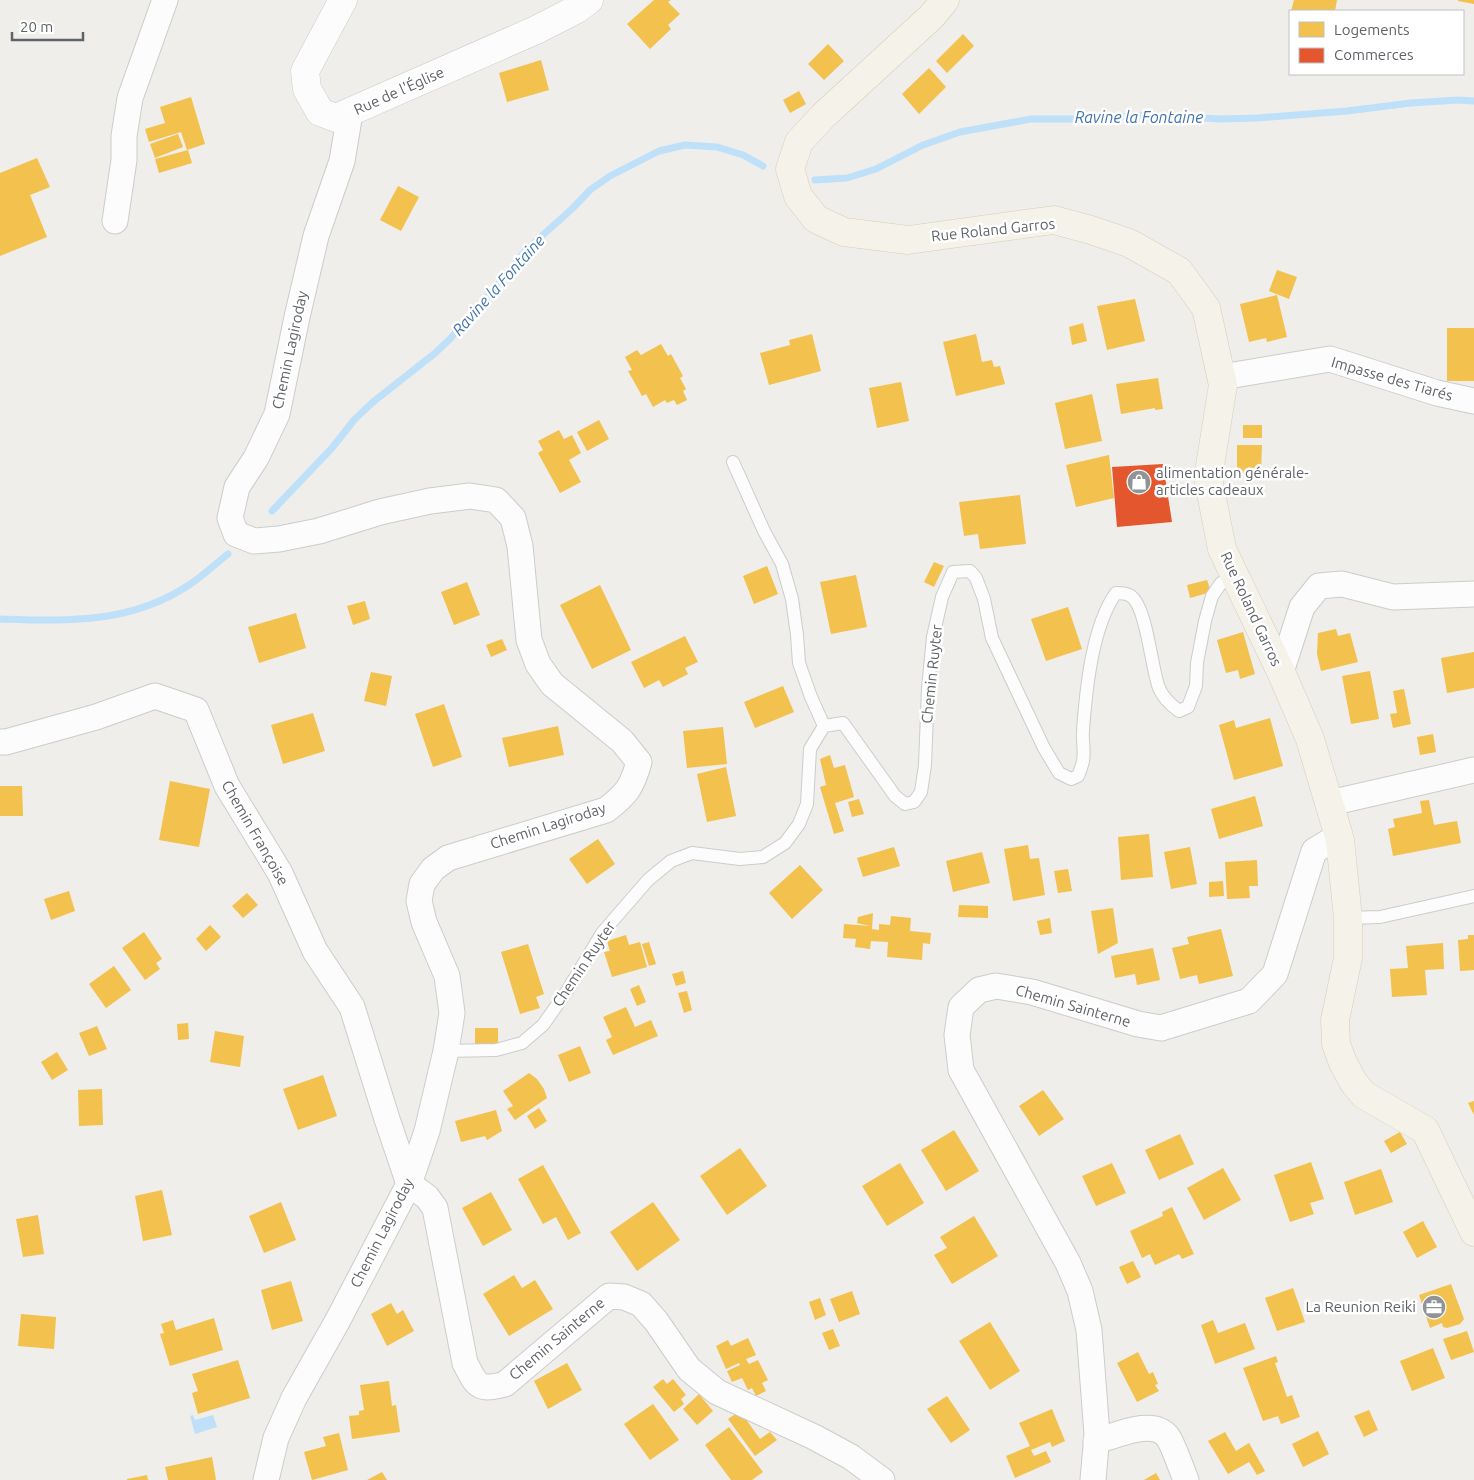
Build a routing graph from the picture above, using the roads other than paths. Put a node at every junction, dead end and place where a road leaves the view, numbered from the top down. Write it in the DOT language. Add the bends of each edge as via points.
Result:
graph roads {
  1 [pos="165,0"];
  2 [pos="343,0"];
  3 [pos="589,0"];
  4 [pos="945,0"];
  5 [pos="350,113"];
  6 [pos="115,221"];
  7 [pos="1222,377"];
  8 [pos="1474,401"];
  9 [pos="733,462"];
  10 [pos="1234,575"];
  11 [pos="1474,594"];
  12 [pos="1281,672"];
  13 [pos="824,726"];
  14 [pos="0,742"];
  15 [pos="1474,770"];
  16 [pos="1330,803"];
  17 [pos="1340,840"];
  18 [pos="1474,896"];
  19 [pos="1348,918"];
  20 [pos="446,1051"];
  21 [pos="409,1184"];
  22 [pos="1474,1232"];
  23 [pos="1096,1442"];
  24 [pos="266,1480"];
  25 [pos="882,1480"];
  26 [pos="1093,1480"];
  27 [pos="1186,1480"];
  1 -- 6 [label="street" via="130,98"];
  2 -- 5 [label="street, Rue de l'Église" via="305,71 307,89 320,112 336,118"];
  3 -- 5 [label="street, Rue de l'Église" via="536,30"];
  4 -- 7 [label="main road, Rue Roland Garros" via="799,142 790,169 798,196 816,219 844,232 908,240 1054,220 1129,243 1179,271 1206,308"];
  5 -- 20 [label="street, Chemin Lagiroday" via="342,161 316,236 277,414 256,458 237,487 230,518 236,534 254,541 279,539 430,501 470,496 496,500 513,518 520,546 529,640 538,664 552,684 622,741 639,762 633,781 622,798 606,810 448,858 422,884 419,901 424,922 447,976 452,1013"];
  7 -- 8 [label="street, Impasse des Tiarés" via="1330,359 1437,394"];
  7 -- 10 [label="main road, Rue Roland Garros" via="1224,385 1208,478 1222,549"];
  9 -- 13 [label="lane" via="782,564 792,599 799,662"];
  10 -- 12 [label="main road, Rue Roland Garros"];
  10 -- 13 [label="lane, Chemin Ruyter" via="1221,583 1212,596 1204,621 1196,686 1188,707 1179,711 1159,688 1140,611 1133,597 1116,593 1109,603 1095,644 1086,695 1083,760 1078,776 1071,779 1059,773 1044,748 992,638 981,592 970,571 953,572 942,598 932,645 925,765 921,792 914,802 905,804 895,796 843,723"];
  11 -- 12 [label="street" via="1393,598 1342,584 1319,586 1302,608"];
  12 -- 16 [label="main road, Rue Roland Garros" via="1310,739"];
  13 -- 20 [label="lane, Chemin Ruyter" via="810,749 806,804 799,824 785,843 763,857 740,859 692,853 671,861 648,880 602,933 543,1025 522,1043 496,1050"];
  14 -- 21 [label="street, Chemin Françoise" via="96,717 155,696 196,710 227,786 280,872 315,951 352,1007"];
  15 -- 16 [label="street"];
  16 -- 17 [label="main road, Rue Roland Garros"];
  17 -- 19 [label="main road, Rue Roland Garros"];
  17 -- 23 [label="street, Chemin Sainterne" via="1326,843 1314,851 1275,974 1249,1000 1161,1028 1032,992 996,986 980,990 961,1007 957,1035 962,1070 1068,1263 1080,1291 1089,1330"];
  18 -- 19 [label="lane" via="1380,917"];
  19 -- 22 [label="main road, Rue Roland Garros" via="1348,958 1335,1020 1336,1044 1343,1063 1364,1095 1425,1130"];
  20 -- 21 [label="street, Chemin Lagiroday" via="427,1131"];
  21 -- 24 [label="street, Chemin Lagiroday" via="294,1398 276,1438"];
  21 -- 25 [label="street, Chemin Sainterne" via="427,1197 435,1208 465,1363 475,1382 488,1388 505,1384 609,1296 624,1297 641,1304 689,1368 717,1392 814,1436"];
  23 -- 26 [label="street, Chemin Sainterne"];
  23 -- 27 [label="street" via="1143,1428 1155,1428 1167,1436"];
}
